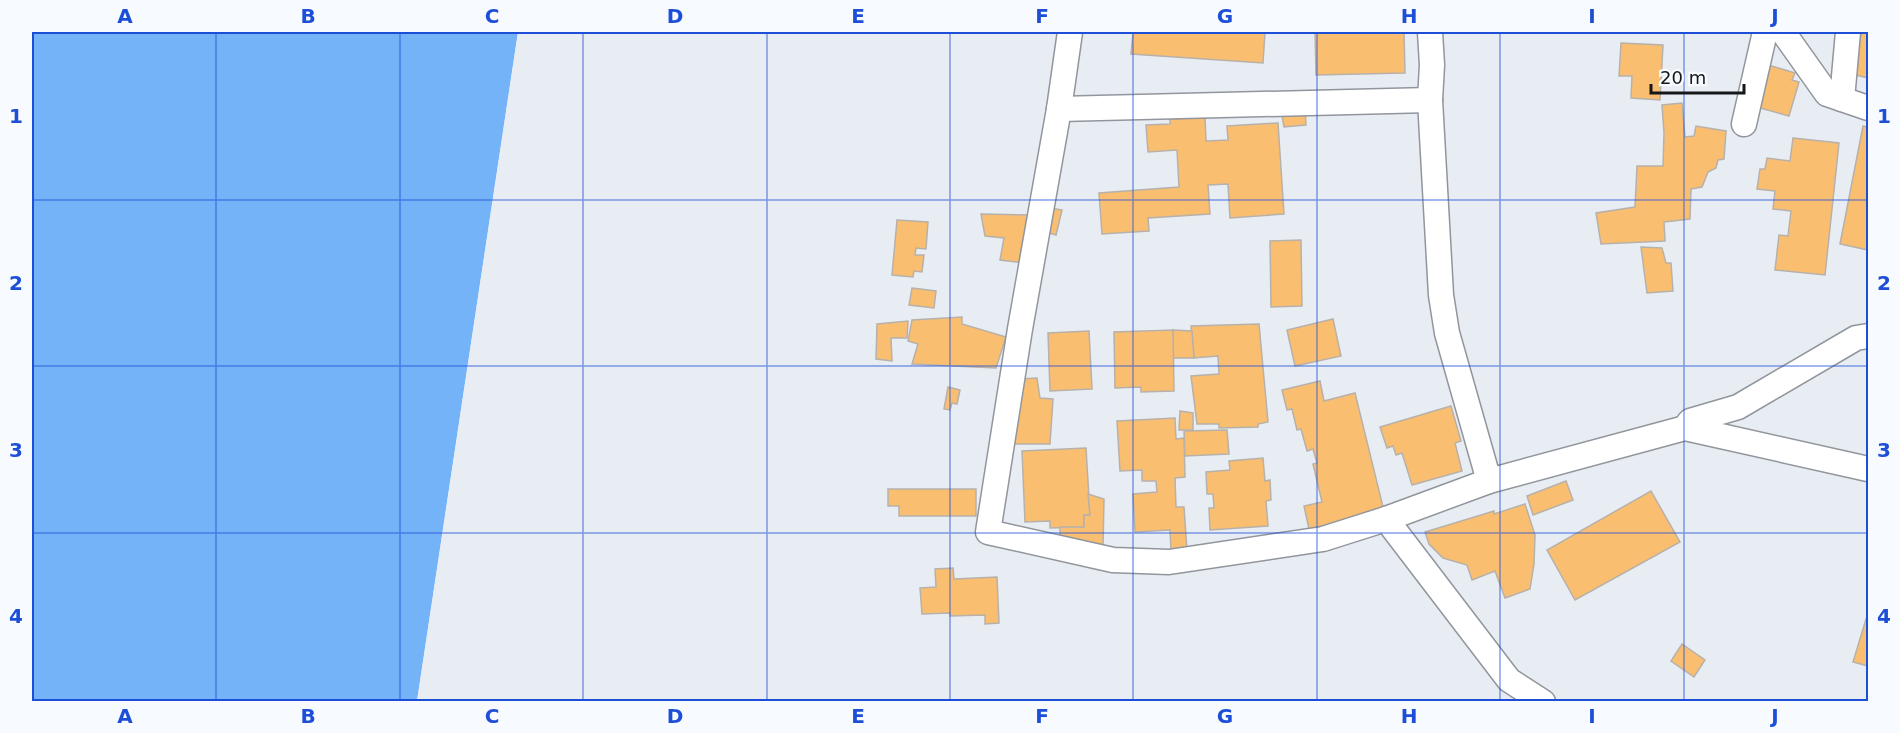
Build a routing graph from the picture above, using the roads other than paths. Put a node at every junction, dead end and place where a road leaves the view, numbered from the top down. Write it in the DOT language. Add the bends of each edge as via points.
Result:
graph roads {
  1 [pos="1070,32"];
  2 [pos="1430,32"];
  3 [pos="1765,32"];
  4 [pos="1783,32"];
  5 [pos="1848,32"];
  6 [pos="1842,99"];
  7 [pos="1430,100"];
  8 [pos="1869,108"];
  9 [pos="1059,109"];
  10 [pos="1744,123"];
  11 [pos="1869,336"];
  12 [pos="1685,428"];
  13 [pos="1869,469"];
  14 [pos="1489,481"];
  15 [pos="1386,519"];
  16 [pos="1544,702"];
  1 -- 9 [label="street"];
  2 -- 7 [label="street"];
  3 -- 10 [label="street"];
  4 -- 6 [label="street" via="1827,94"];
  5 -- 6 [label="street"];
  6 -- 8 [label="street"];
  7 -- 9 [label="street"];
  7 -- 14 [label="street" via="1441,295 1447,333"];
  9 -- 15 [label="street" via="988,532 1113,560 1169,562 1323,538"];
  11 -- 12 [label="street" via="1856,338 1738,407 1690,421"];
  12 -- 13 [label="street"];
  12 -- 14 [label="street"];
  14 -- 15 [label="street"];
  15 -- 16 [label="street" via="1509,680"];
}
